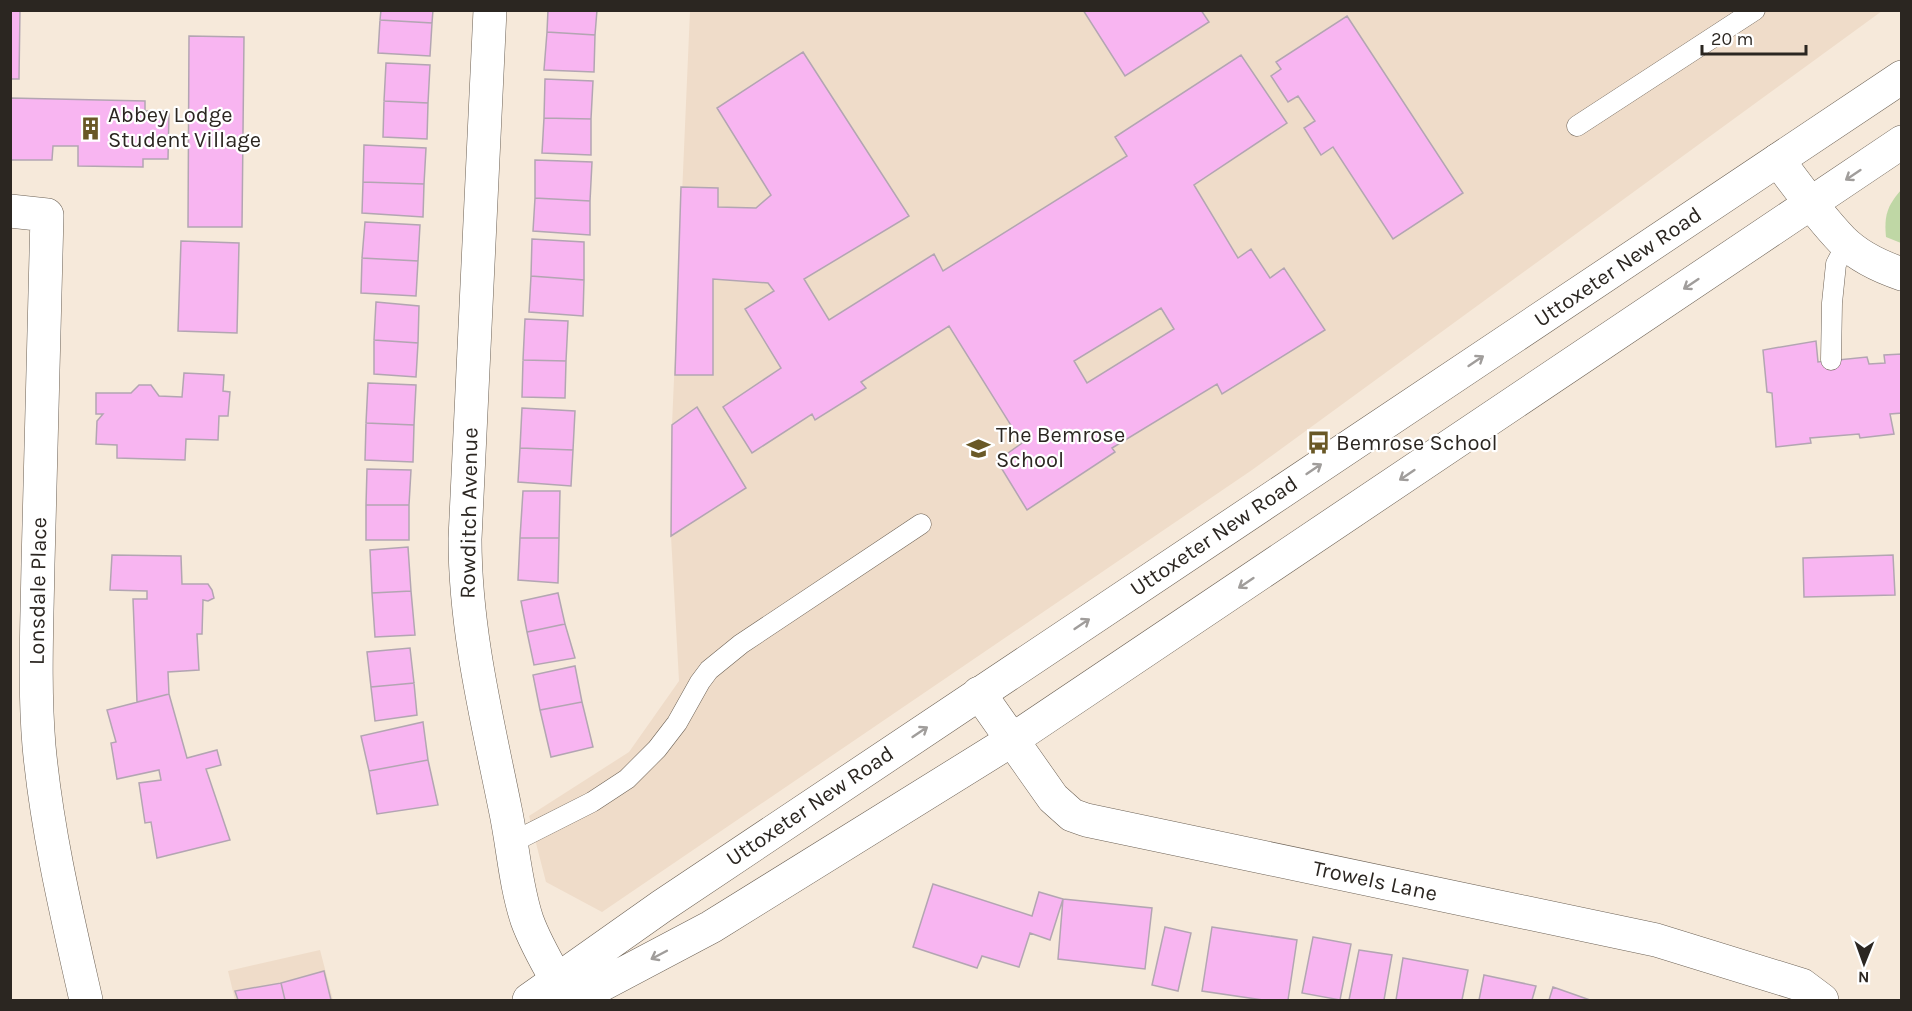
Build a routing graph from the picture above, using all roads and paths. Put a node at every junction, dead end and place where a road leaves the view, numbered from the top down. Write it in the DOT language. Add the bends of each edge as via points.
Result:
graph roads {
  1 [pos="490,10"];
  2 [pos="1755,10"];
  3 [pos="1902,77"];
  4 [pos="1577,126"];
  5 [pos="1902,142"];
  6 [pos="1778,160"];
  7 [pos="1811,204"];
  8 [pos="10,211"];
  9 [pos="1847,243"];
  10 [pos="1902,274"];
  11 [pos="1831,360"];
  12 [pos="921,524"];
  13 [pos="979,693"];
  14 [pos="1012,740"];
  15 [pos="512,843"];
  16 [pos="566,993"];
  17 [pos="86,1000"];
  18 [pos="529,1000"];
  19 [pos="1822,1000"];
  1 -- 15 [label="main road, Rowditch Avenue" via="465,572 479,678"];
  2 -- 4 [label="lane"];
  3 -- 6 [label="main road, Uttoxeter New Road"];
  5 -- 7 [label="main road, Uttoxeter New Road, one-way"];
  6 -- 7 [label="main road"];
  13 -- 6 [label="main road, Uttoxeter New Road, one-way"];
  7 -- 9 [label="main road"];
  7 -- 14 [label="main road, Uttoxeter New Road, one-way"];
  8 -- 17 [label="main road, Lonsdale Place" via="47,215 37,707 48,813"];
  9 -- 10 [label="main road" via="1884,268"];
  9 -- 11 [label="lane" via="1836,264"];
  12 -- 15 [label="lane" via="741,644 709,670 677,723 627,779 592,802"];
  13 -- 14 [label="main road, Trowels Lane"];
  16 -- 13 [label="main road, Uttoxeter New Road, one-way" via="672,899"];
  14 -- 16 [label="main road, Uttoxeter New Road, one-way" via="711,927"];
  14 -- 19 [label="main road, Trowels Lane" via="1053,798 1072,815 1086,820 1656,940 1802,985"];
  15 -- 16 [label="main road, Rowditch Avenue" via="527,919"];
  16 -- 18 [label="main road, Uttoxeter New Road"];
}
